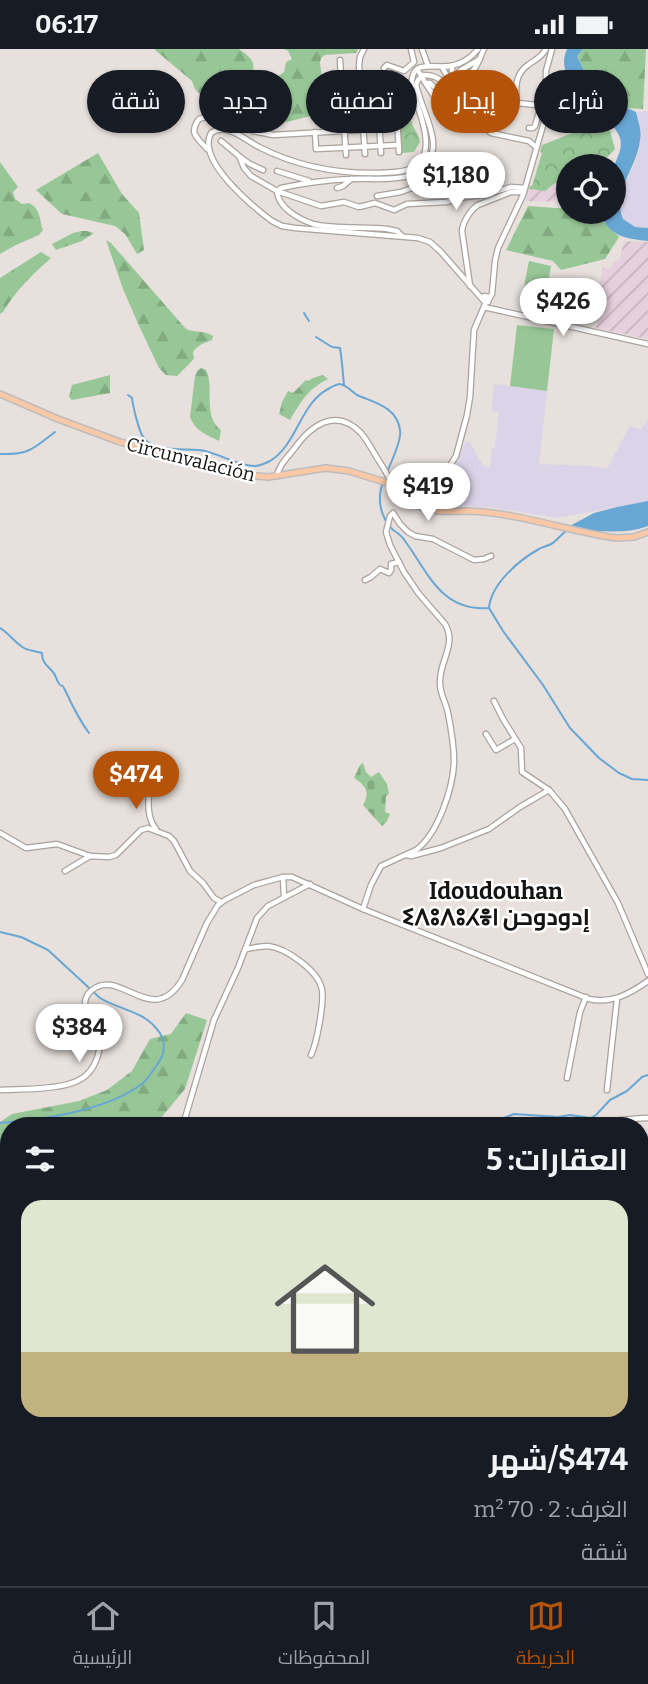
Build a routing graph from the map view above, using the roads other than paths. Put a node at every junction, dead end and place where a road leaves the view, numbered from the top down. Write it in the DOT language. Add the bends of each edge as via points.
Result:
graph roads {
  1 [pos="364,49"];
  2 [pos="411,49"];
  3 [pos="422,49"];
  4 [pos="546,49"];
  5 [pos="552,49"];
  6 [pos="482,50"];
  7 [pos="480,59"];
  8 [pos="340,60"];
  9 [pos="398,62"];
  10 [pos="428,66"];
  11 [pos="441,67"];
  12 [pos="384,68"];
  13 [pos="452,69"];
  14 [pos="341,70"];
  15 [pos="359,70"];
  16 [pos="400,70"];
  17 [pos="403,70"];
  18 [pos="405,70"];
  19 [pos="546,70"];
  20 [pos="420,76"];
  21 [pos="431,76"];
  22 [pos="520,76"];
  23 [pos="425,83"];
  24 [pos="431,84"];
  25 [pos="431,91"];
  26 [pos="520,103"];
  27 [pos="524,104"];
  28 [pos="534,105"];
  29 [pos="524,113"];
  30 [pos="423,117"];
  31 [pos="534,127"];
  32 [pos="529,128"];
  33 [pos="306,133"];
  34 [pos="315,133"];
  35 [pos="344,133"];
  36 [pos="363,133"];
  37 [pos="380,133"];
  38 [pos="397,133"];
  39 [pos="491,133"];
  40 [pos="540,133"];
  41 [pos="539,138"];
  42 [pos="200,141"];
  43 [pos="208,141"];
  44 [pos="221,141"];
  45 [pos="529,142"];
  46 [pos="398,145"];
  47 [pos="381,146"];
  48 [pos="364,147"];
  49 [pos="536,147"];
  50 [pos="345,148"];
  51 [pos="210,152"];
  52 [pos="399,152"];
  53 [pos="381,153"];
  54 [pos="365,154"];
  55 [pos="346,155"];
  56 [pos="239,156"];
  57 [pos="430,159"];
  58 [pos="263,170"];
  59 [pos="277,171"];
  60 [pos="436,172"];
  61 [pos="352,179"];
  62 [pos="430,180"];
  63 [pos="312,182"];
  64 [pos="337,188"];
  65 [pos="525,190"];
  66 [pos="277,191"];
  67 [pos="498,191"];
  68 [pos="510,192"];
  69 [pos="381,194"];
  70 [pos="402,236"];
  71 [pos="471,288"];
  72 [pos="486,300"];
  73 [pos="648,344"];
  74 [pos="0,394"];
  75 [pos="277,476"];
  76 [pos="437,480"];
  77 [pos="416,485"];
  78 [pos="396,487"];
  79 [pos="407,496"];
  80 [pos="426,496"];
  81 [pos="416,504"];
  82 [pos="446,511"];
  83 [pos="648,532"];
  84 [pos="491,556"];
  85 [pos="399,562"];
  86 [pos="365,580"];
  87 [pos="494,701"];
  88 [pos="486,734"];
  89 [pos="515,739"];
  90 [pos="150,780"];
  91 [pos="549,790"];
  92 [pos="157,831"];
  93 [pos="0,833"];
  94 [pos="407,855"];
  95 [pos="90,856"];
  96 [pos="65,871"];
  97 [pos="283,877"];
  98 [pos="311,884"];
  99 [pos="284,897"];
  100 [pos="221,902"];
  101 [pos="363,909"];
  102 [pos="246,949"];
  103 [pos="648,974"];
  104 [pos="648,981"];
  105 [pos="586,997"];
  106 [pos="617,999"];
  107 [pos="311,1055"];
  108 [pos="567,1078"];
  109 [pos="0,1090"];
  110 [pos="607,1090"];
  111 [pos="185,1117"];
  1 -- 15 [label="street"];
  2 -- 18 [label="street" via="415,64"];
  3 -- 10 [label="street"];
  4 -- 22 [label="street"];
  5 -- 19 [label="street"];
  6 -- 7 [label="street"];
  6 -- 13 [label="street"];
  7 -- 7 [label="street" via="461,69 460,76 473,72"];
  8 -- 14 [label="street"];
  9 -- 17 [label="street"];
  10 -- 11 [label="street"];
  10 -- 30 [label="street" via="416,70 411,81"];
  11 -- 13 [label="street"];
  11 -- 13 [label="street" via="445,73"];
  12 -- 16 [label="street"];
  20 -- 21 [label="street"];
  20 -- 23 [label="street"];
  20 -- 30 [label="street" via="417,89"];
  23 -- 24 [label="street"];
  23 -- 25 [label="street"];
  26 -- 27 [label="street"];
  27 -- 28 [label="street"];
  27 -- 29 [label="street"];
  30 -- 43 [label="street" via="425,154 414,168 397,172 310,166 262,149 225,129 214,130"];
  30 -- 57 [label="street" via="433,138"];
  31 -- 32 [label="street"];
  33 -- 42 [label="street" via="262,134 237,121 209,116 195,125"];
  34 -- 50 [label="street" via="316,149"];
  35 -- 50 [label="street"];
  36 -- 48 [label="street"];
  37 -- 47 [label="street"];
  38 -- 46 [label="street"];
  39 -- 45 [label="street"];
  40 -- 41 [label="street"];
  41 -- 45 [label="street"];
  41 -- 49 [label="street"];
  42 -- 43 [label="street"];
  42 -- 51 [label="street"];
  43 -- 51 [label="street"];
  44 -- 56 [label="street"];
  45 -- 49 [label="street"];
  46 -- 47 [label="street"];
  46 -- 52 [label="street"];
  47 -- 48 [label="street"];
  47 -- 53 [label="street"];
  48 -- 50 [label="street"];
  48 -- 54 [label="street"];
  49 -- 65 [label="street"];
  50 -- 55 [label="street"];
  51 -- 70 [label="street" via="225,178 278,224"];
  56 -- 58 [label="street"];
  56 -- 66 [label="street" via="251,176"];
  57 -- 61 [label="street" via="403,178"];
  57 -- 62 [label="street"];
  59 -- 63 [label="street"];
  60 -- 62 [label="street"];
  61 -- 63 [label="street"];
  61 -- 64 [label="street"];
  62 -- 69 [label="street" via="401,192"];
  63 -- 66 [label="street"];
  65 -- 67 [label="street" via="511,187"];
  65 -- 68 [label="street"];
  65 -- 72 [label="street" via="498,248 492,291"];
  66 -- 67 [label="street" via="321,206 375,203 394,210 407,204 449,202"];
  66 -- 70 [label="street" via="288,210 311,223 387,229"];
  67 -- 68 [label="street"];
  68 -- 71 [label="street" via="475,207 463,225"];
  70 -- 71 [label="street" via="435,245"];
  71 -- 72 [label="street"];
  72 -- 73 [label="street"];
  72 -- 76 [label="street" via="473,335 463,432 453,462"];
  74 -- 75 [label="main road, Circunvalación" via="129,445 245,475"];
  75 -- 78 [label="main road, Circunvalación, bridge" via="327,468"];
  75 -- 78 [label="street" via="279,466 303,437 315,427 342,421 364,437"];
  76 -- 77 [label="street"];
  76 -- 80 [label="street"];
  77 -- 78 [label="main road"];
  77 -- 79 [label="main road"];
  77 -- 80 [label="main road"];
  78 -- 79 [label="main road"];
  79 -- 81 [label="main road"];
  80 -- 81 [label="main road"];
  80 -- 82 [label="main road" via="430,506"];
  81 -- 82 [label="main road"];
  82 -- 83 [label="main road" via="483,512 616,538"];
  84 -- 85 [label="street" via="470,559 433,539 421,538 408,532 393,513 388,519 387,539"];
  85 -- 86 [label="street" via="391,564 390,572 380,569"];
  85 -- 94 [label="street" via="449,631 439,684 454,763 444,808 421,847"];
  87 -- 89 [label="street"];
  88 -- 89 [label="street" via="496,750"];
  89 -- 91 [label="street" via="521,748 522,772"];
  90 -- 92 [label="street" via="150,820"];
  91 -- 94 [label="street" via="489,829 442,848"];
  91 -- 103 [label="street" via="565,809 618,903"];
  92 -- 95 [label="street" via="141,830 112,856"];
  92 -- 100 [label="street" via="169,836 188,868"];
  93 -- 95 [label="street" via="26,848 57,844"];
  94 -- 101 [label="street" via="381,866"];
  95 -- 96 [label="street"];
  97 -- 98 [label="street"];
  97 -- 99 [label="street"];
  97 -- 100 [label="street"];
  98 -- 99 [label="street"];
  98 -- 101 [label="street"];
  99 -- 102 [label="street" via="260,914"];
  100 -- 109 [label="street" via="182,980 169,995 149,1000 114,986 90,992 85,1007 100,1046 88,1073 61,1086"];
  101 -- 105 [label="street"];
  102 -- 107 [label="street" via="274,947 294,957 322,989"];
  102 -- 111 [label="street" via="214,1020"];
  104 -- 106 [label="street"];
  105 -- 106 [label="street"];
  105 -- 108 [label="street"];
  106 -- 110 [label="street"];
}
